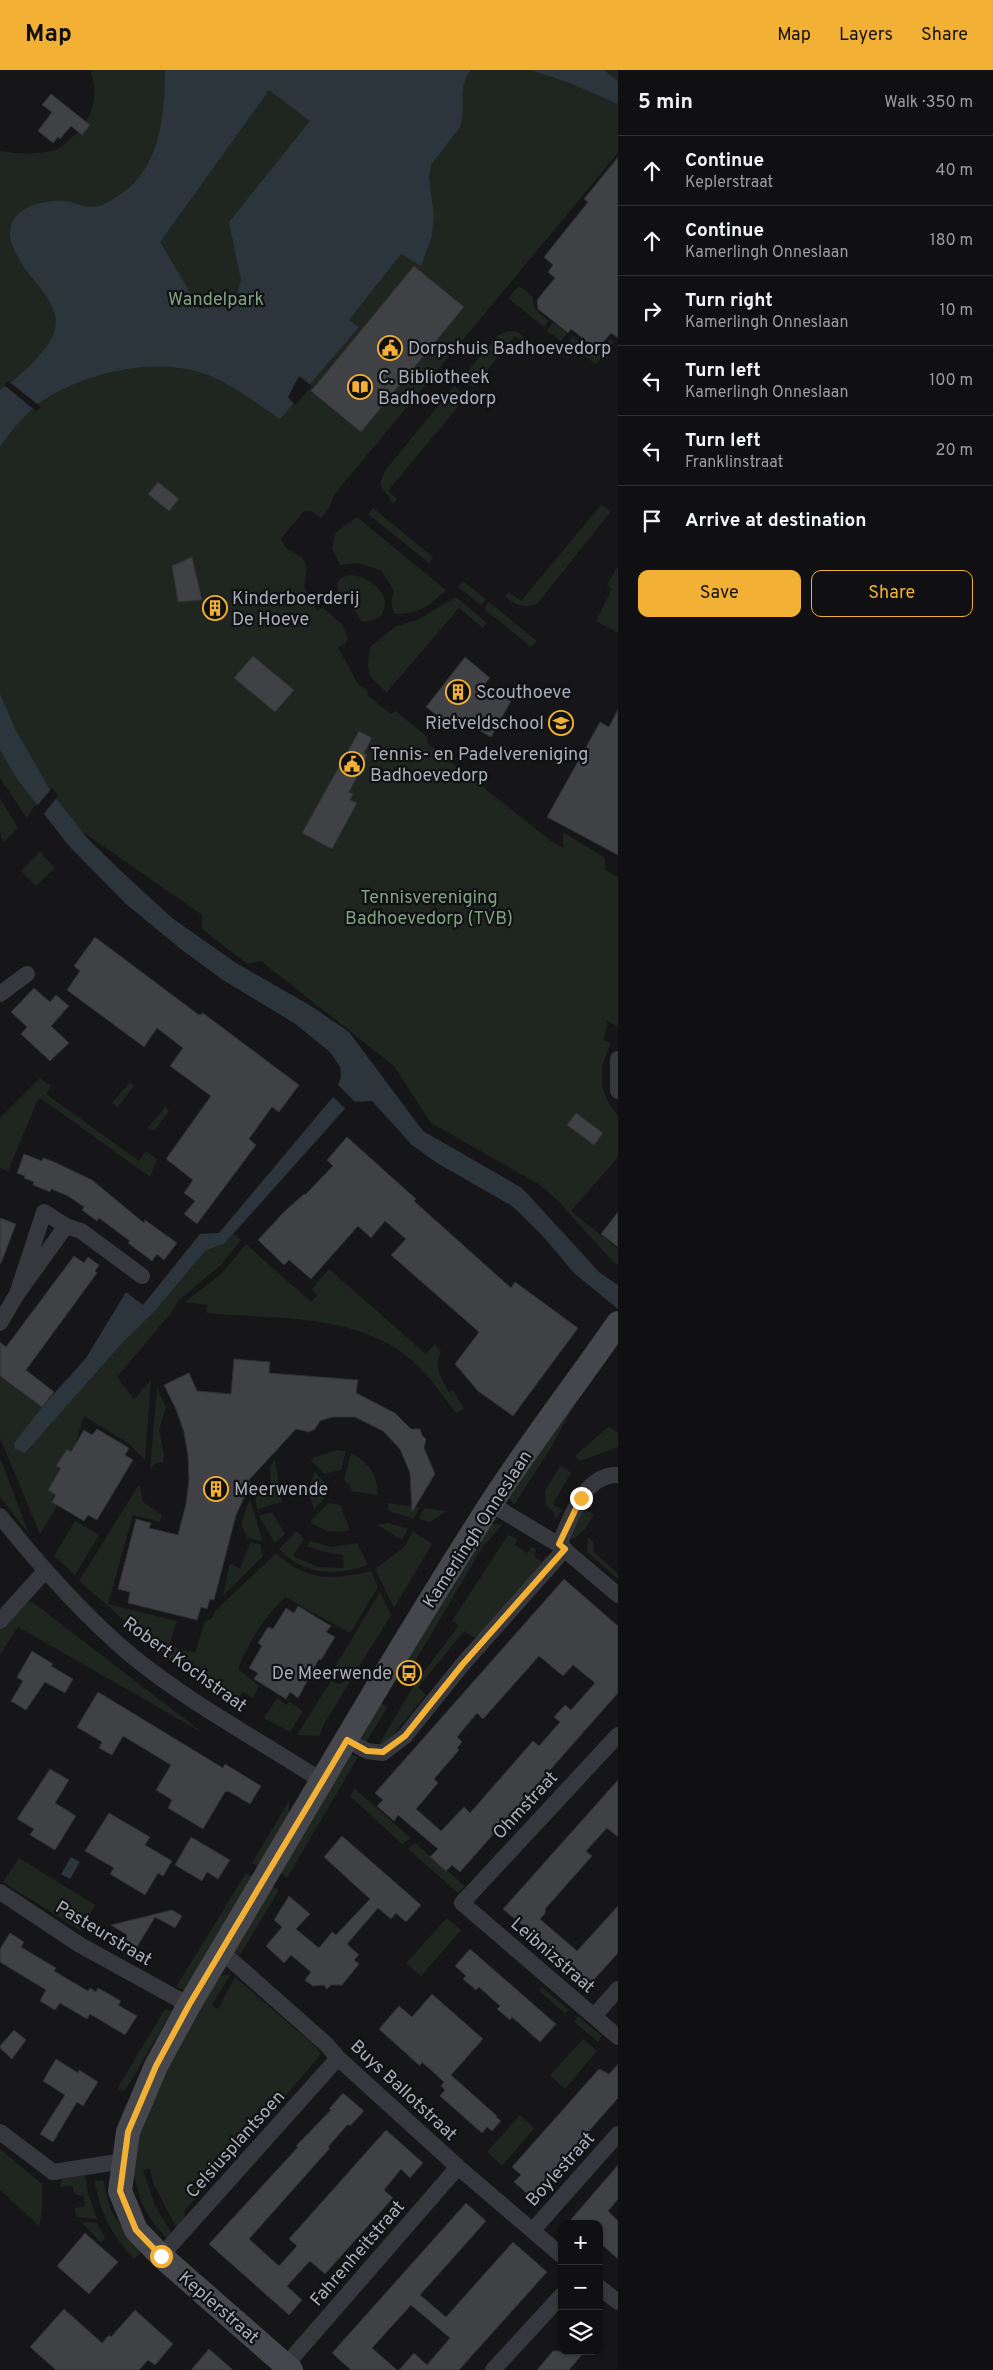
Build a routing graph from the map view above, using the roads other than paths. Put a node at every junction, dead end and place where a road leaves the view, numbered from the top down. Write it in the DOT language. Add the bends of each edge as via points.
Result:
graph roads {
  1 [pos="27,974"];
  2 [pos="0,994"];
  3 [pos="618,1059"];
  4 [pos="618,1091"];
  5 [pos="66,1226"];
  6 [pos="142,1276"];
  7 [pos="17,1294"];
  8 [pos="0,1323"];
  9 [pos="617,1325"];
  10 [pos="618,1474"];
  11 [pos="490,1504"];
  12 [pos="0,1516"];
  13 [pos="562,1547"];
  14 [pos="45,1571"];
  15 [pos="618,1595"];
  16 [pos="0,1622"];
  17 [pos="618,1735"];
  18 [pos="347,1740"];
  19 [pos="322,1781"];
  20 [pos="0,1892"];
  21 [pos="462,1903"];
  22 [pos="221,1951"];
  23 [pos="618,1989"];
  24 [pos="189,2005"];
  25 [pos="594,2016"];
  26 [pos="618,2037"];
  27 [pos="338,2058"];
  28 [pos="0,2132"];
  29 [pos="618,2134"];
  30 [pos="124,2162"];
  31 [pos="458,2167"];
  32 [pos="533,2230"];
  33 [pos="558,2252"];
  34 [pos="161,2256"];
  35 [pos="603,2290"];
  36 [pos="558,2299"];
  37 [pos="618,2302"];
  38 [pos="289,2368"];
  39 [pos="493,2370"];
  1 -- 2 [label="street"];
  3 -- 4 [label="street"];
  5 -- 6 [label="street" via="81,1231"];
  5 -- 7 [label="street"];
  5 -- 7 [label="street" via="44,1212"];
  7 -- 8 [label="street"];
  9 -- 11 [label="street, Kamerlingh Onneslaan"];
  10 -- 13 [label="street" via="589,1486"];
  11 -- 13 [label="street"];
  11 -- 18 [label="street, Kamerlingh Onneslaan"];
  12 -- 14 [label="street, Robert Kochstraat"];
  13 -- 15 [label="street"];
  13 -- 18 [label="street" via="405,1736 383,1752 367,1751"];
  14 -- 16 [label="street"];
  14 -- 19 [label="street, Robert Kochstraat" via="133,1656 231,1724"];
  17 -- 21 [label="street, Ohmstraat"];
  18 -- 19 [label="street, Kamerlingh Onneslaan"];
  19 -- 22 [label="street, Kamerlingh Onneslaan"];
  20 -- 24 [label="street, Pasteurstraat" via="80,1945"];
  21 -- 25 [label="street, Leibnizstraat"];
  22 -- 24 [label="street, Kamerlingh Onneslaan"];
  22 -- 27 [label="street, Buys Ballotstraat"];
  23 -- 25 [label="street"];
  24 -- 30 [label="street, Kamerlingh Onneslaan" via="156,2066 128,2132"];
  25 -- 26 [label="street, Leibnizstraat"];
  27 -- 31 [label="street, Buys Ballotstraat"];
  27 -- 34 [label="street, Celsiusplantsoen"];
  28 -- 30 [label="street" via="53,2172"];
  29 -- 32 [label="street, Boylestraat"];
  30 -- 34 [label="street, Keplerstraat" via="120,2191 136,2230"];
  31 -- 32 [label="street, Buys Ballotstraat"];
  31 -- 38 [label="street, Fahrenheitstraat"];
  32 -- 33 [label="street, Buys Ballotstraat"];
  34 -- 38 [label="street, Keplerstraat"];
  35 -- 37 [label="street"];
  36 -- 39 [label="street"];
}
